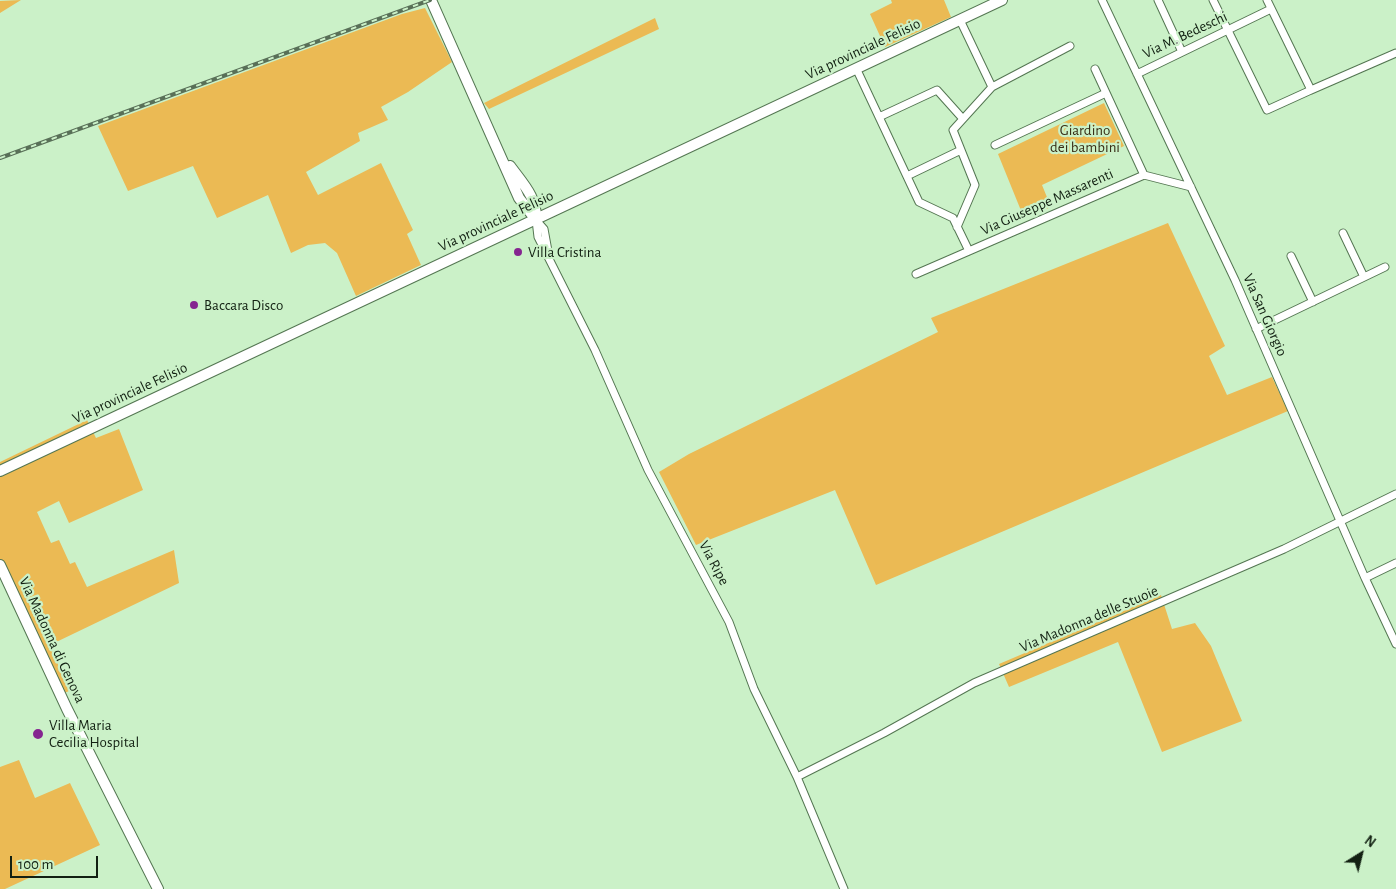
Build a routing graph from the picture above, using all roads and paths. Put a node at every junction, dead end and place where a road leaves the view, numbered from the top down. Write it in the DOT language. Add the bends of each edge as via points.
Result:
graph roads {
  1 [pos="431,0"];
  2 [pos="1002,0"];
  3 [pos="1102,0"];
  4 [pos="1158,0"];
  5 [pos="1213,0"];
  6 [pos="1267,0"];
  7 [pos="1272,9"];
  8 [pos="960,20"];
  9 [pos="1228,31"];
  10 [pos="1070,46"];
  11 [pos="1182,52"];
  12 [pos="1396,53"];
  13 [pos="856,68"];
  14 [pos="1095,69"];
  15 [pos="1137,74"];
  16 [pos="992,87"];
  17 [pos="1311,90"];
  18 [pos="1106,93"];
  19 [pos="879,117"];
  20 [pos="963,119"];
  21 [pos="996,145"];
  22 [pos="961,150"];
  23 [pos="501,153"];
  24 [pos="1144,175"];
  25 [pos="907,176"];
  26 [pos="1191,187"];
  27 [pos="519,198"];
  28 [pos="534,199"];
  29 [pos="578,200"];
  30 [pos="536,220"];
  31 [pos="520,227"];
  32 [pos="957,227"];
  33 [pos="1343,233"];
  34 [pos="969,251"];
  35 [pos="1291,256"];
  36 [pos="1385,267"];
  37 [pos="916,274"];
  38 [pos="1364,277"];
  39 [pos="1313,302"];
  40 [pos="1256,329"];
  41 [pos="1,471"];
  42 [pos="1396,494"];
  43 [pos="1340,522"];
  44 [pos="1396,563"];
  45 [pos="0,565"];
  46 [pos="1365,578"];
  47 [pos="1396,644"];
  48 [pos="797,776"];
  49 [pos="158,889"];
  50 [pos="844,889"];
  1 -- 23 [label="main road"];
  2 -- 8 [label="main road, Via provinciale Felisio"];
  3 -- 15 [label="street, Via San Giorgio"];
  4 -- 11 [label="street"];
  5 -- 9 [label="street"];
  6 -- 7 [label="street"];
  7 -- 9 [label="street, Via M. Bedeschi"];
  7 -- 17 [label="street"];
  8 -- 13 [label="main road, Via provinciale Felisio"];
  8 -- 16 [label="street"];
  9 -- 11 [label="street, Via M. Bedeschi"];
  9 -- 17 [label="street" via="1267,110"];
  10 -- 16 [label="street"];
  11 -- 15 [label="street, Via M. Bedeschi"];
  12 -- 17 [label="street"];
  13 -- 19 [label="street"];
  13 -- 29 [label="main road, Via provinciale Felisio"];
  14 -- 18 [label="street"];
  15 -- 26 [label="street, Via San Giorgio"];
  16 -- 20 [label="street"];
  18 -- 21 [label="street"];
  18 -- 24 [label="street"];
  19 -- 20 [label="street" via="937,90"];
  19 -- 25 [label="street"];
  20 -- 22 [label="street" via="953,130"];
  22 -- 25 [label="street"];
  22 -- 32 [label="street" via="975,185"];
  23 -- 27 [label="main road"];
  23 -- 28 [label="main road"];
  24 -- 26 [label="street"];
  24 -- 34 [label="street, Via Giuseppe Massarenti"];
  25 -- 32 [label="street" via="919,202 953,218"];
  26 -- 40 [label="street, Via San Giorgio"];
  27 -- 30 [label="main road"];
  27 -- 31 [label="main road"];
  28 -- 29 [label="main road" via="548,207"];
  28 -- 30 [label="main road"];
  29 -- 30 [label="main road, Via provinciale Felisio"];
  30 -- 31 [label="main road, Via provinciale Felisio"];
  30 -- 48 [label="street, Via Ripe" via="538,237 623,410 648,470 729,622 754,689"];
  31 -- 41 [label="main road, Via provinciale Felisio"];
  32 -- 34 [label="street"];
  33 -- 38 [label="street"];
  34 -- 37 [label="street, Via Giuseppe Massarenti"];
  35 -- 39 [label="street"];
  36 -- 38 [label="street"];
  38 -- 39 [label="street"];
  39 -- 40 [label="street"];
  40 -- 43 [label="street, Via San Giorgio"];
  42 -- 43 [label="street, Via Madonna delle Stuoie"];
  43 -- 46 [label="street, Via San Giorgio"];
  43 -- 48 [label="street, Via Madonna delle Stuoie" via="974,683 884,734"];
  44 -- 46 [label="street"];
  45 -- 49 [label="main road, Via Madonna di Genova" via="67,710"];
  46 -- 47 [label="street, Via San Giorgio"];
  48 -- 50 [label="street, Via Ripe"];
}
